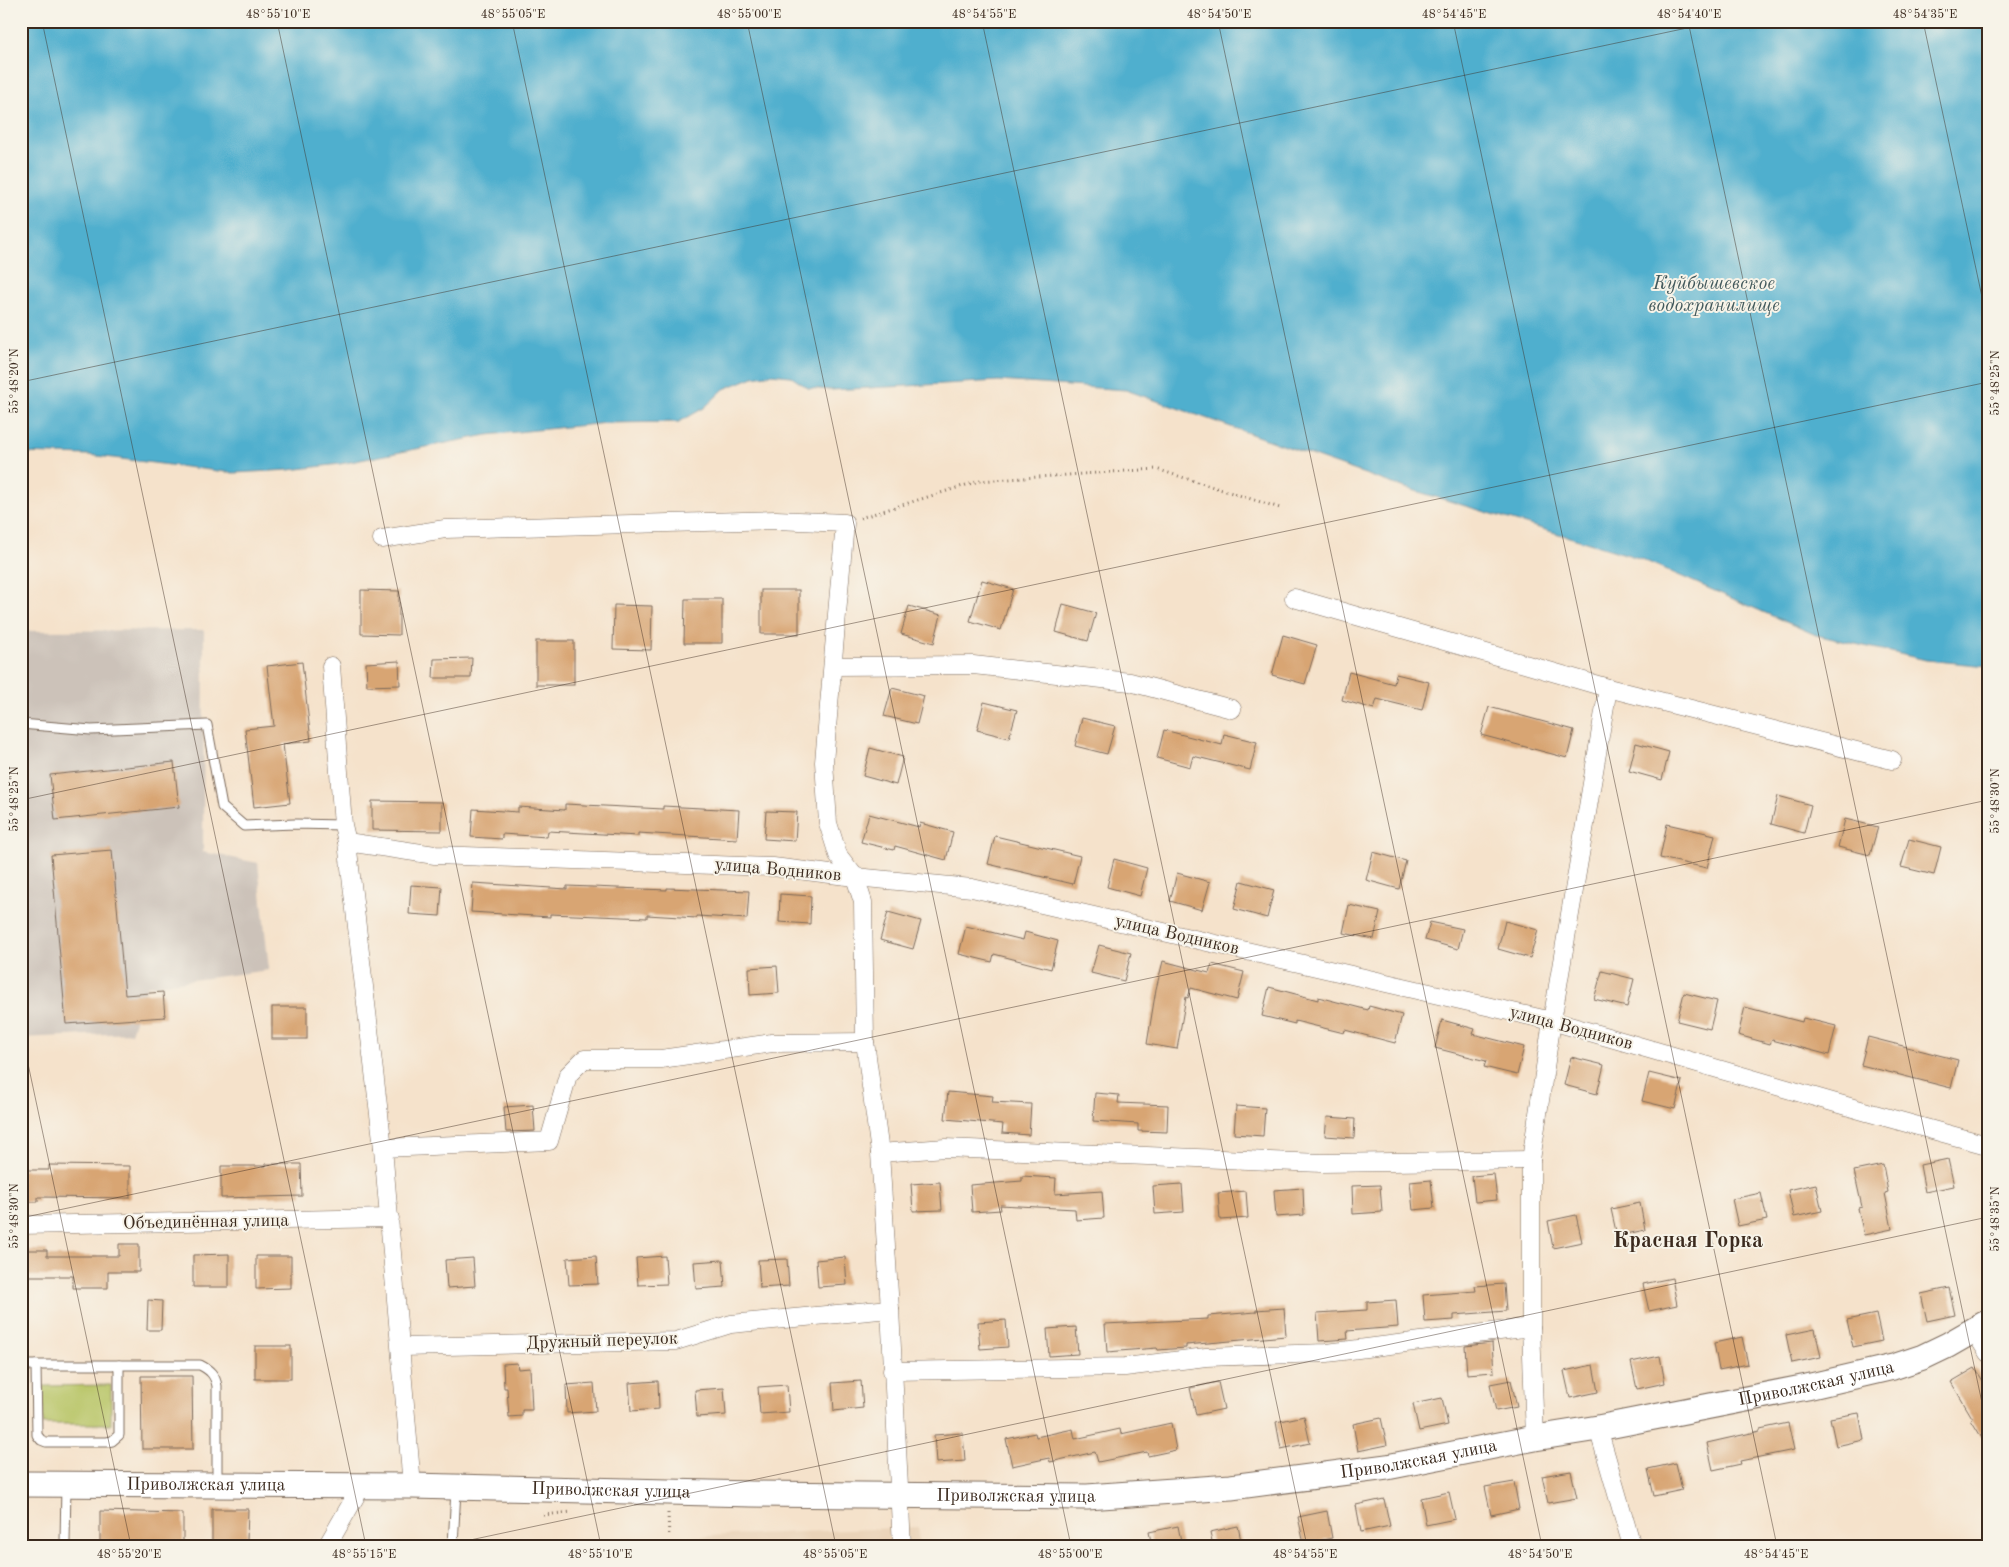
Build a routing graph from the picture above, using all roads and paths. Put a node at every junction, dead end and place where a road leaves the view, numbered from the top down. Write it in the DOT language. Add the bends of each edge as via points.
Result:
graph roads {
  1 [pos="1280,508"];
  2 [pos="845,523"];
  3 [pos="382,539"];
  4 [pos="1294,598"];
  5 [pos="331,666"];
  6 [pos="834,666"];
  7 [pos="1608,688"];
  8 [pos="1232,709"];
  9 [pos="21,724"];
  10 [pos="1892,760"];
  11 [pos="343,825"];
  12 [pos="347,842"];
  13 [pos="855,877"];
  14 [pos="1552,1021"];
  15 [pos="865,1042"];
  16 [pos="1988,1137"];
  17 [pos="1988,1144"];
  18 [pos="383,1148"];
  19 [pos="880,1153"];
  20 [pos="1988,1156"];
  21 [pos="1531,1160"];
  22 [pos="390,1218"];
  23 [pos="21,1225"];
  24 [pos="890,1309"];
  25 [pos="1984,1320"];
  26 [pos="1531,1327"];
  27 [pos="402,1347"];
  28 [pos="1988,1353"];
  29 [pos="21,1365"];
  30 [pos="36,1365"];
  31 [pos="119,1365"];
  32 [pos="892,1371"];
  33 [pos="1598,1428"];
  34 [pos="1535,1438"];
  35 [pos="21,1484"];
  36 [pos="66,1484"];
  37 [pos="217,1484"];
  38 [pos="362,1485"];
  39 [pos="412,1486"];
  40 [pos="456,1487"];
  41 [pos="899,1496"];
  42 [pos="65,1543"];
  43 [pos="327,1546"];
  44 [pos="453,1546"];
  45 [pos="902,1546"];
  46 [pos="1632,1546"];
  1 -- 2 [label="path" via="1156,469 979,481"];
  2 -- 3 [label="street" via="776,520 445,529"];
  2 -- 6 [label="street"];
  4 -- 7 [label="street"];
  5 -- 11 [label="street"];
  6 -- 8 [label="street" via="973,665 1032,671 1130,682"];
  6 -- 13 [label="street" via="824,762 828,824 838,854"];
  7 -- 10 [label="street"];
  7 -- 14 [label="street"];
  9 -- 11 [label="lane" via="90,730 208,725 222,807 244,826"];
  11 -- 12 [label="street"];
  12 -- 13 [label="street, улица Водников" via="436,855 773,866"];
  12 -- 18 [label="street"];
  13 -- 14 [label="street, улица Водников" via="972,888"];
  13 -- 15 [label="street" via="863,902"];
  14 -- 17 [label="street, улица Водников"];
  14 -- 21 [label="street"];
  15 -- 18 [label="street" via="772,1043 661,1059 584,1058 568,1075 550,1141"];
  15 -- 19 [label="street"];
  16 -- 17 [label="street"];
  17 -- 20 [label="street"];
  18 -- 22 [label="street"];
  19 -- 21 [label="street" via="945,1148 1322,1163"];
  19 -- 24 [label="street"];
  21 -- 26 [label="street"];
  22 -- 23 [label="street, Объединённая улица"];
  22 -- 27 [label="street"];
  24 -- 27 [label="street, Дружный переулок" via="731,1324 676,1342"];
  24 -- 32 [label="street"];
  25 -- 28 [label="street"];
  25 -- 33 [label="main road, Приволжская улица" via="1923,1357 1893,1367"];
  26 -- 32 [label="street" via="1327,1353 1206,1357 1125,1368"];
  26 -- 34 [label="street"];
  27 -- 39 [label="street"];
  29 -- 30 [label="lane"];
  30 -- 31 [label="lane"];
  30 -- 31 [label="lane" via="36,1435 46,1442 116,1440 119,1435"];
  31 -- 37 [label="lane" via="200,1365 212,1374 217,1386"];
  32 -- 41 [label="street"];
  33 -- 34 [label="main road, Приволжская улица"];
  33 -- 46 [label="street"];
  34 -- 41 [label="main road, Приволжская улица" via="1387,1467 1231,1487 1087,1497"];
  35 -- 36 [label="main road, Приволжская улица"];
  36 -- 37 [label="main road, Приволжская улица"];
  36 -- 42 [label="lane"];
  37 -- 38 [label="main road, Приволжская улица"];
  38 -- 39 [label="main road, Приволжская улица"];
  38 -- 43 [label="street"];
  39 -- 40 [label="main road, Приволжская улица"];
  40 -- 41 [label="main road, Приволжская улица"];
  40 -- 44 [label="lane"];
  41 -- 45 [label="street"];
}
